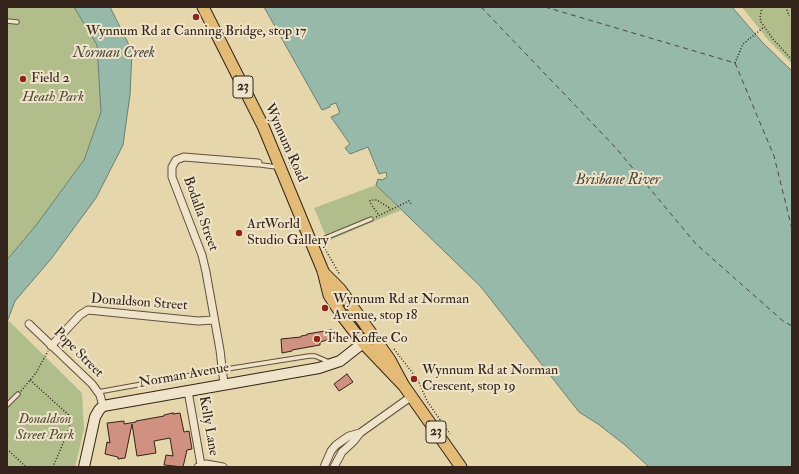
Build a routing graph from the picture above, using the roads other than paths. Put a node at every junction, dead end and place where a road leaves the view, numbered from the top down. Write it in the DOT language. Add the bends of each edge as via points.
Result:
graph roads {
  1 [pos="203,7"];
  2 [pos="7,21"];
  3 [pos="17,22"];
  4 [pos="258,163"];
  5 [pos="280,168"];
  6 [pos="371,219"];
  7 [pos="315,242"];
  8 [pos="323,271"];
  9 [pos="214,320"];
  10 [pos="29,324"];
  11 [pos="373,336"];
  12 [pos="363,343"];
  13 [pos="51,346"];
  14 [pos="334,364"];
  15 [pos="222,370"];
  16 [pos="224,384"];
  17 [pos="404,386"];
  18 [pos="188,391"];
  19 [pos="98,392"];
  20 [pos="18,394"];
  21 [pos="412,396"];
  22 [pos="7,406"];
  23 [pos="103,406"];
  24 [pos="360,433"];
  25 [pos="199,466"];
  26 [pos="84,467"];
  27 [pos="222,467"];
  28 [pos="324,467"];
  29 [pos="334,467"];
  30 [pos="461,467"];
  1 -- 5 [label="main road, Wynnum Road / 23" via="263,126"];
  2 -- 3 [label="lane"];
  4 -- 5 [label="lane, Bodalla Street"];
  4 -- 9 [label="street, Bodalla Street" via="184,157 176,160 172,167 172,177 204,264"];
  5 -- 7 [label="main road, Wynnum Road / 23"];
  6 -- 7 [label="lane"];
  7 -- 8 [label="main road, Wynnum Road / 23"];
  8 -- 11 [label="main road, Wynnum Road / 23" via="340,289"];
  8 -- 12 [label="main road, Wynnum Road / 23" via="327,290 333,302"];
  9 -- 13 [label="street, Donaldson Street" via="198,321 88,310"];
  9 -- 15 [label="street, Bodalla Street"];
  10 -- 13 [label="street, Pope Street"];
  11 -- 12 [label="main road, Norman Avenue"];
  11 -- 17 [label="main road, Wynnum Road / 23"];
  12 -- 14 [label="street, Norman Avenue"];
  12 -- 17 [label="main road, Wynnum Road / 23"];
  13 -- 19 [label="street, Pope Street"];
  14 -- 15 [label="lane, Norman Avenue" via="313,356"];
  14 -- 16 [label="street, Norman Avenue"];
  15 -- 16 [label="street, Bodalla Street"];
  15 -- 19 [label="lane, Norman Avenue"];
  16 -- 18 [label="street, Norman Avenue"];
  17 -- 21 [label="main road, Wynnum Road / 23"];
  18 -- 23 [label="street, Norman Avenue"];
  18 -- 25 [label="street, Kelly Lane"];
  19 -- 23 [label="street, Pope Street"];
  20 -- 22 [label="lane"];
  21 -- 24 [label="street"];
  21 -- 30 [label="main road, Wynnum Road / 23"];
  23 -- 26 [label="street" via="94,420"];
  24 -- 28 [label="street" via="349,436 336,445"];
  24 -- 29 [label="street" via="342,452"];
  25 -- 27 [label="street" via="208,464"];
}
